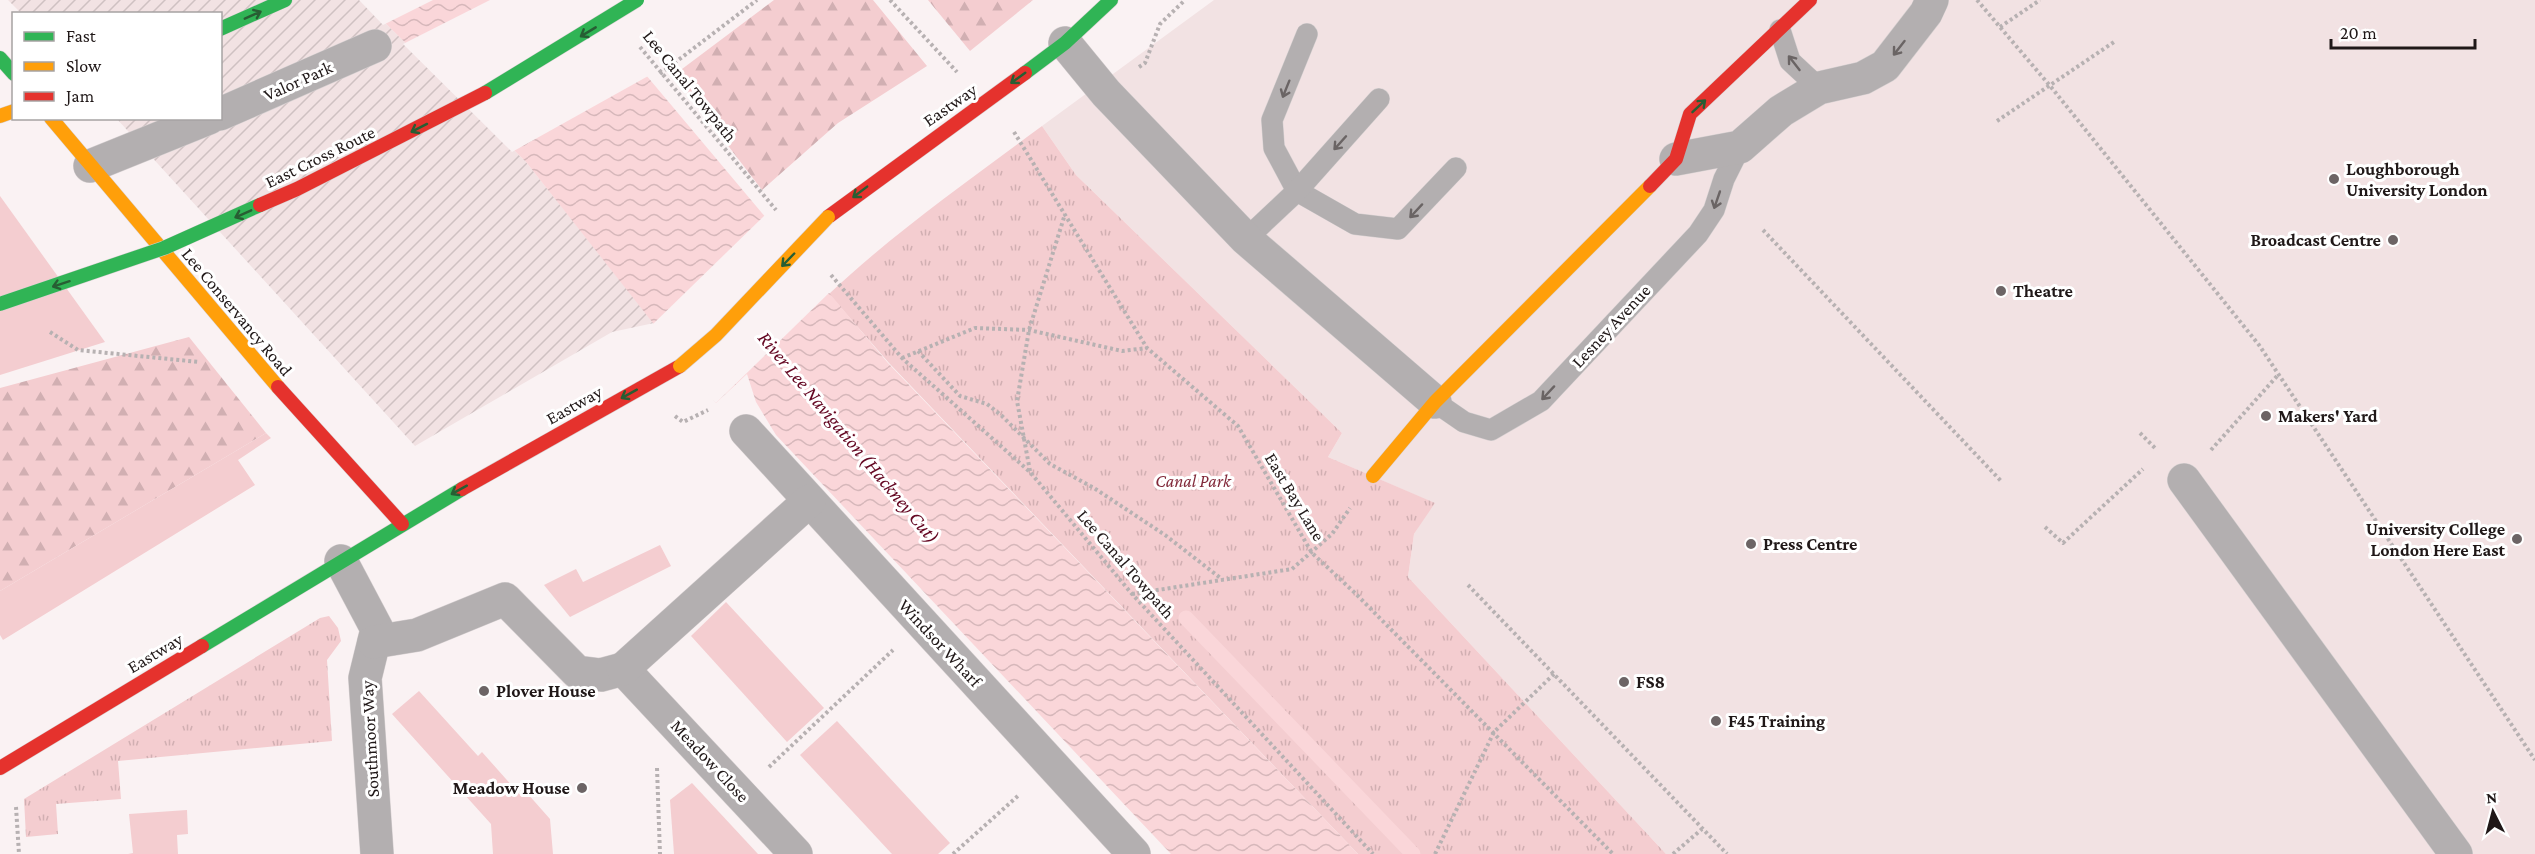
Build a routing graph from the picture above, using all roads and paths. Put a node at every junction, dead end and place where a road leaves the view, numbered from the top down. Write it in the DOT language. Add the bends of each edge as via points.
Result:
graph roads {
  1 [pos="285,0"];
  2 [pos="637,0"];
  3 [pos="757,0"];
  4 [pos="890,0"];
  5 [pos="1111,0"];
  6 [pos="1185,0"];
  7 [pos="1810,0"];
  8 [pos="1932,0"];
  9 [pos="1977,0"];
  10 [pos="2040,0"];
  11 [pos="2000,27"];
  12 [pos="222,28"];
  13 [pos="1780,30"];
  14 [pos="1307,34"];
  15 [pos="2114,42"];
  16 [pos="1065,43"];
  17 [pos="375,46"];
  18 [pos="640,46"];
  19 [pos="0,58"];
  20 [pos="12,72"];
  21 [pos="1133,72"];
  22 [pos="660,74"];
  23 [pos="963,80"];
  24 [pos="2051,87"];
  25 [pos="1819,88"];
  26 [pos="1379,99"];
  27 [pos="222,113"];
  28 [pos="53,120"];
  29 [pos="204,120"];
  30 [pos="1997,121"];
  31 [pos="1011,128"];
  32 [pos="1740,147"];
  33 [pos="1676,159"];
  34 [pos="90,166"];
  35 [pos="1456,168"];
  36 [pos="757,188"];
  37 [pos="1297,191"];
  38 [pos="1065,214"];
  39 [pos="1762,230"];
  40 [pos="1246,239"];
  41 [pos="852,300"];
  42 [pos="0,304"];
  43 [pos="1029,330"];
  44 [pos="1147,348"];
  45 [pos="78,350"];
  46 [pos="246,351"];
  47 [pos="918,351"];
  48 [pos="902,358"];
  49 [pos="2278,375"];
  50 [pos="1435,402"];
  51 [pos="711,409"];
  52 [pos="677,418"];
  53 [pos="746,431"];
  54 [pos="1025,438"];
  55 [pos="2144,468"];
  56 [pos="1030,472"];
  57 [pos="1373,476"];
  58 [pos="2184,480"];
  59 [pos="2002,482"];
  60 [pos="809,501"];
  61 [pos="402,524"];
  62 [pos="2044,527"];
  63 [pos="1312,553"];
  64 [pos="341,561"];
  65 [pos="1223,580"];
  66 [pos="1468,585"];
  67 [pos="1132,594"];
  68 [pos="921,623"];
  69 [pos="374,642"];
  70 [pos="623,669"];
  71 [pos="1554,674"];
  72 [pos="654,701"];
  73 [pos="1494,732"];
  74 [pos="2535,760"];
  75 [pos="1052,765"];
  76 [pos="0,768"];
  77 [pos="767,769"];
  78 [pos="15,797"];
  79 [pos="1702,828"];
  80 [pos="19,854"];
  81 [pos="377,854"];
  82 [pos="660,854"];
  83 [pos="796,854"];
  84 [pos="953,854"];
  85 [pos="1134,854"];
  86 [pos="1373,854"];
  87 [pos="1435,854"];
  88 [pos="1613,854"];
  89 [pos="1673,854"];
  90 [pos="1727,854"];
  91 [pos="2456,854"];
  12 -- 1 [label="main road, one-way"];
  2 -- 42 [label="main road, East Cross Route, one-way, bridge" via="469,102 297,189 164,248"];
  3 -- 22 [label="path"];
  4 -- 23 [label="path"];
  5 -- 16 [label="main road, Eastway"];
  6 -- 21 [label="path" via="1160,24 1145,63"];
  7 -- 13 [label="main road"];
  8 -- 25 [label="street, Lesney Avenue, one-way" via="1885,66 1863,78"];
  9 -- 11 [label="path"];
  10 -- 11 [label="path"];
  11 -- 24 [label="path"];
  25 -- 13 [label="lane, one-way" via="1790,61"];
  33 -- 13 [label="main road, one-way" via="1690,114"];
  14 -- 37 [label="lane, one-way" via="1272,120 1274,148"];
  15 -- 24 [label="path"];
  16 -- 40 [label="street" via="1106,93"];
  16 -- 61 [label="main road, Eastway, one-way, bridge" via="828,217 716,335 680,366"];
  17 -- 27 [label="street, Valor Park"];
  18 -- 22 [label="path, Lee Canal Towpath"];
  19 -- 20 [label="main road"];
  22 -- 36 [label="path, Lee Canal Towpath"];
  24 -- 30 [label="path"];
  24 -- 49 [label="path" via="2259,345"];
  25 -- 32 [label="street, Lesney Avenue" via="1781,111"];
  26 -- 37 [label="lane, one-way"];
  28 -- 34 [label="main road, Lee Conservancy Road"];
  29 -- 34 [label="street"];
  31 -- 38 [label="path, East Bay Lane"];
  32 -- 33 [label="street"];
  32 -- 50 [label="lane, Lesney Avenue, one-way" via="1714,210 1698,234 1541,401 1491,430 1464,422"];
  33 -- 50 [label="main road"];
  34 -- 46 [label="main road, Lee Conservancy Road"];
  35 -- 37 [label="lane, one-way" via="1398,230 1355,224"];
  37 -- 40 [label="lane"];
  38 -- 43 [label="path"];
  38 -- 44 [label="path, East Bay Lane"];
  39 -- 59 [label="path"];
  40 -- 50 [label="street"];
  41 -- 48 [label="path, Lee Canal Towpath"];
  43 -- 44 [label="path" via="1122,351"];
  43 -- 47 [label="path" via="975,328"];
  43 -- 54 [label="path" via="1017,401"];
  44 -- 63 [label="path, East Bay Lane" via="1238,426"];
  45 -- 46 [label="path" via="201,363"];
  46 -- 61 [label="main road, Lee Conservancy Road"];
  47 -- 48 [label="path"];
  47 -- 54 [label="path" via="960,396 987,404"];
  48 -- 56 [label="path, Lee Canal Towpath"];
  49 -- 58 [label="path"];
  49 -- 74 [label="path"];
  50 -- 57 [label="main road"];
  51 -- 52 [label="path" via="683,422"];
  53 -- 60 [label="street, Windsor Wharf"];
  54 -- 56 [label="path"];
  54 -- 65 [label="path" via="1050,464 1166,535"];
  55 -- 62 [label="path" via="2063,543"];
  56 -- 67 [label="path, Lee Canal Towpath"];
  57 -- 63 [label="path" via="1332,534"];
  58 -- 91 [label="street"];
  60 -- 68 [label="street, Windsor Wharf"];
  60 -- 70 [label="street"];
  61 -- 64 [label="main road, Eastway"];
  63 -- 65 [label="path" via="1293,569"];
  63 -- 73 [label="path, East Bay Lane"];
  64 -- 69 [label="street, Southmoor Way" via="376,629"];
  64 -- 76 [label="main road, Eastway"];
  65 -- 67 [label="path"];
  66 -- 71 [label="path"];
  67 -- 86 [label="path, Lee Canal Towpath"];
  68 -- 75 [label="street, Windsor Wharf"];
  68 -- 77 [label="path"];
  69 -- 70 [label="street" via="417,635 505,599 578,672 601,675"];
  69 -- 81 [label="street, Southmoor Way" via="364,678"];
  70 -- 72 [label="street, Meadow Close"];
  71 -- 73 [label="path"];
  71 -- 79 [label="path"];
  72 -- 82 [label="path"];
  72 -- 83 [label="street, Meadow Close"];
  73 -- 87 [label="path"];
  73 -- 88 [label="path, East Bay Lane"];
  75 -- 84 [label="path"];
  75 -- 85 [label="street, Windsor Wharf"];
  78 -- 80 [label="path"];
  79 -- 89 [label="path"];
  79 -- 90 [label="path"];
}
